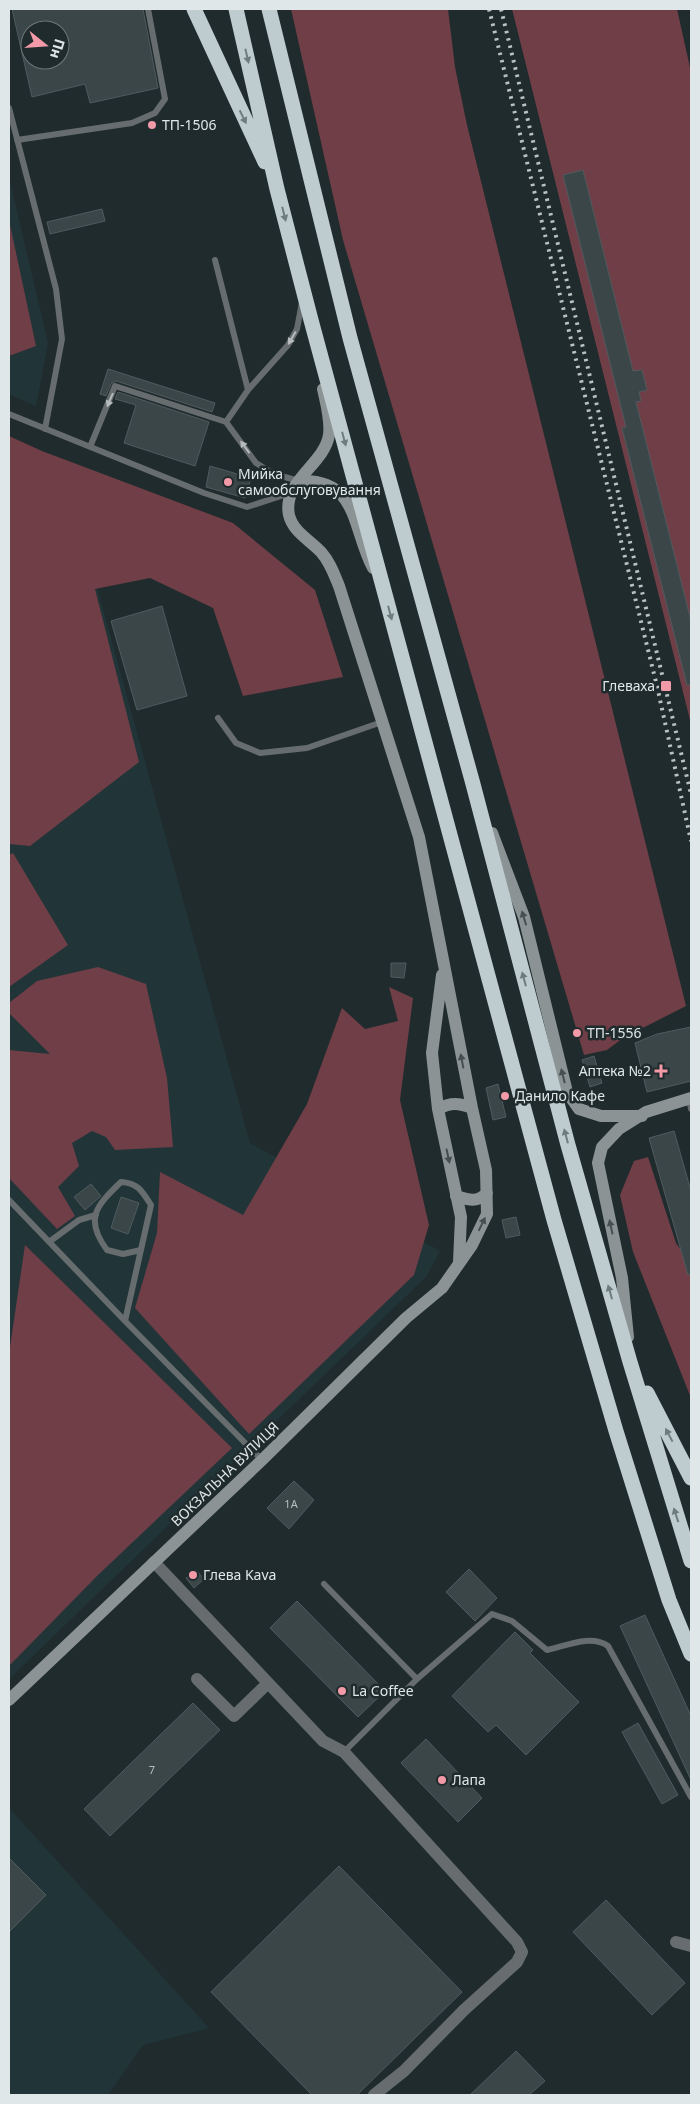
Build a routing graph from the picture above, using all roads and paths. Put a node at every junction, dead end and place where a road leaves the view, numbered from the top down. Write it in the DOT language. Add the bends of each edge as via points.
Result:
graph roads {
  1 [pos="148,9"];
  2 [pos="194,9"];
  3 [pos="236,9"];
  4 [pos="269,9"];
  5 [pos="9,108"];
  6 [pos="17,140"];
  7 [pos="278,189"];
  8 [pos="215,260"];
  9 [pos="304,291"];
  10 [pos="311,320"];
  11 [pos="248,390"];
  12 [pos="9,414"];
  13 [pos="226,422"];
  14 [pos="45,429"];
  15 [pos="90,447"];
  16 [pos="299,481"];
  17 [pos="290,493"];
  18 [pos="382,585"];
  19 [pos="218,718"];
  20 [pos="382,722"];
  21 [pos="473,784"];
  22 [pos="443,965"];
  23 [pos="691,1101"];
  24 [pos="438,1108"];
  25 [pos="472,1108"];
  26 [pos="642,1116"];
  27 [pos="487,1193"];
  28 [pos="456,1196"];
  29 [pos="9,1200"];
  30 [pos="96,1216"];
  31 [pos="49,1242"];
  32 [pos="141,1250"];
  33 [pos="459,1266"];
  34 [pos="125,1321"];
  35 [pos="630,1362"];
  36 [pos="262,1460"];
  37 [pos="691,1478"];
  38 [pos="154,1562"];
  39 [pos="691,1562"];
  40 [pos="324,1584"];
  41 [pos="676,1619"];
  42 [pos="691,1626"];
  43 [pos="691,1654"];
  44 [pos="197,1679"];
  45 [pos="417,1679"];
  46 [pos="268,1682"];
  47 [pos="9,1700"];
  48 [pos="344,1752"];
  49 [pos="691,1797"];
  50 [pos="676,1942"];
  51 [pos="691,1946"];
  52 [pos="374,2095"];
  1 -- 6 [label="lane" via="165,99 155,114 132,123"];
  2 -- 7 [label="highway, one-way"];
  3 -- 7 [label="highway, one-way"];
  4 -- 21 [label="highway" via="350,338"];
  5 -- 6 [label="lane"];
  6 -- 14 [label="lane" via="56,289 62,339"];
  7 -- 9 [label="highway, one-way"];
  8 -- 11 [label="lane"];
  9 -- 10 [label="highway"];
  9 -- 11 [label="lane, one-way" via="297,329 288,345"];
  10 -- 16 [label="street" via="329,421 328,436 322,453"];
  10 -- 18 [label="highway, one-way"];
  11 -- 13 [label="lane"];
  12 -- 14 [label="lane"];
  13 -- 15 [label="lane, one-way" via="115,386"];
  16 -- 13 [label="lane, one-way" via="274,474 256,463"];
  14 -- 15 [label="lane"];
  15 -- 17 [label="lane" via="247,507"];
  16 -- 17 [label="street"];
  16 -- 18 [label="street" via="320,482 334,487 344,497 352,509 368,557"];
  17 -- 20 [label="street, ВОКЗАЛЬНА ВУЛИЦЯ" via="289,516 331,566 340,586"];
  18 -- 41 [label="highway, one-way" via="554,1220"];
  19 -- 20 [label="lane" via="236,743 260,753 307,748"];
  20 -- 22 [label="street, ВОКЗАЛЬНА ВУЛИЦЯ" via="419,838"];
  26 -- 21 [label="street, one-way" via="601,1116 579,1109 567,1092 524,917"];
  35 -- 21 [label="highway, one-way" via="568,1145"];
  22 -- 24 [label="street" via="432,1053"];
  25 -- 22 [label="street, ВОКЗАЛЬНА ВУЛИЦЯ, one-way"];
  23 -- 26 [label="street" via="646,1112"];
  24 -- 25 [label="street" via="449,1103"];
  24 -- 28 [label="street, one-way"];
  25 -- 27 [label="street, ВОКЗАЛЬНА ВУЛИЦЯ" via="486,1170"];
  35 -- 26 [label="street, one-way" via="622,1278 598,1163 602,1147 608,1140 619,1129"];
  27 -- 28 [label="street" via="471,1201"];
  33 -- 27 [label="street, ВОКЗАЛЬНА ВУЛИЦЯ, one-way" via="486,1214"];
  28 -- 33 [label="street" via="461,1217"];
  29 -- 31 [label="lane"];
  30 -- 31 [label="lane" via="80,1220"];
  30 -- 32 [label="lane" via="93,1219 97,1237 107,1250 123,1254"];
  30 -- 32 [label="lane" via="105,1198 121,1182 131,1182 141,1188 151,1205"];
  31 -- 34 [label="lane"];
  32 -- 34 [label="lane"];
  33 -- 36 [label="street, ВОКЗАЛЬНА ВУЛИЦЯ" via="442,1288 406,1318"];
  34 -- 36 [label="lane"];
  37 -- 35 [label="highway, one-way"];
  39 -- 35 [label="highway, one-way"];
  36 -- 38 [label="street, ВОКЗАЛЬНА ВУЛИЦЯ"];
  38 -- 46 [label="street"];
  38 -- 47 [label="street, ВОКЗАЛЬНА ВУЛИЦЯ"];
  40 -- 45 [label="lane"];
  41 -- 42 [label="highway"];
  41 -- 43 [label="highway"];
  44 -- 46 [label="street" via="234,1716"];
  45 -- 48 [label="lane"];
  45 -- 49 [label="lane" via="492,1614 512,1621 547,1650 589,1641 601,1642 608,1646"];
  46 -- 48 [label="street" via="323,1741"];
  48 -- 52 [label="street" via="517,1942 522,1952 517,1962"];
  50 -- 51 [label="street"];
}
